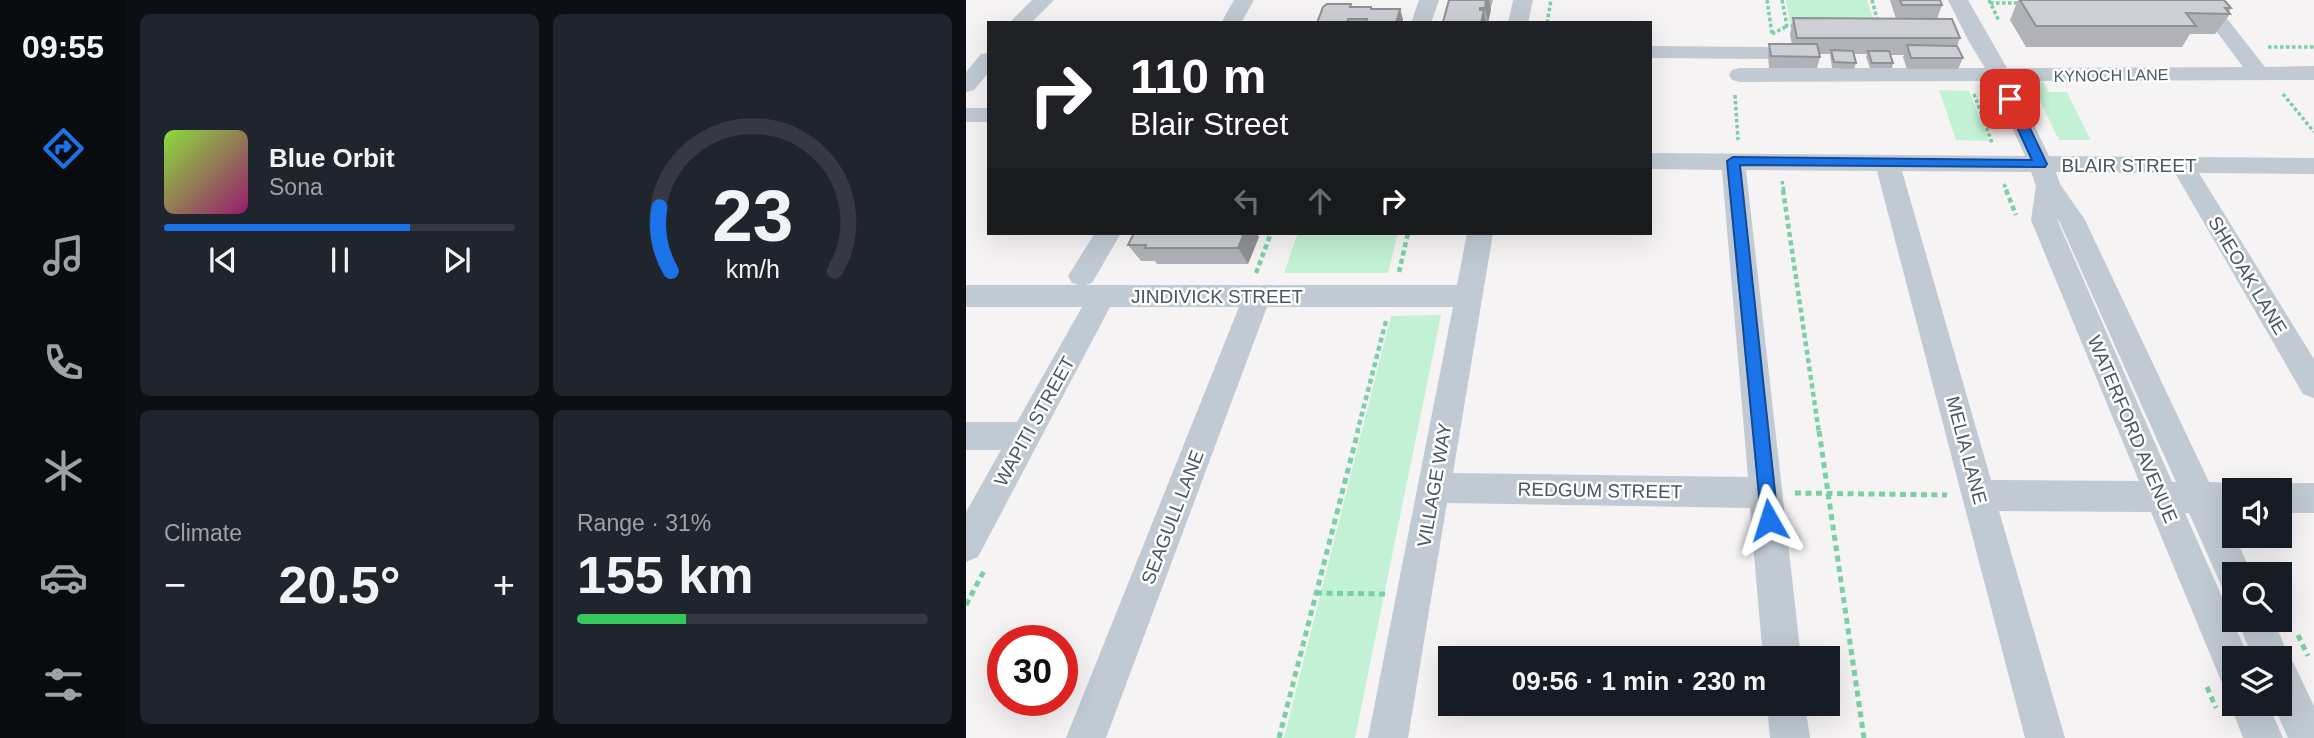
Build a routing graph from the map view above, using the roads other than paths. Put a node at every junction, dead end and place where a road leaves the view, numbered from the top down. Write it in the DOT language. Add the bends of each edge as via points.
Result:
graph roads {
  1 [pos="1044,0"];
  2 [pos="1244,0"];
  3 [pos="1429,0"];
  4 [pos="1523,0"];
  5 [pos="1958,0"];
  6 [pos="1982,1"];
  7 [pos="2218,20"];
  8 [pos="1022,21"];
  9 [pos="1232,21"];
  10 [pos="1422,21"];
  11 [pos="1518,21"];
  12 [pos="1769,43"];
  13 [pos="1652,52"];
  14 [pos="987,61"];
  15 [pos="1996,67"];
  16 [pos="2260,74"];
  17 [pos="2314,74"];
  18 [pos="1740,75"];
  19 [pos="966,85"];
  20 [pos="966,115"];
  21 [pos="987,115"];
  22 [pos="1652,161"];
  23 [pos="1733,161"];
  24 [pos="1887,162"];
  25 [pos="2182,165"];
  26 [pos="2314,166"];
  27 [pos="2045,175"];
  28 [pos="1107,235"];
  29 [pos="1480,235"];
  30 [pos="1092,286"];
  31 [pos="966,296"];
  32 [pos="1257,296"];
  33 [pos="1468,296"];
  34 [pos="2314,385"];
  35 [pos="966,436"];
  36 [pos="1025,436"];
  37 [pos="1433,488"];
  38 [pos="1766,493"];
  39 [pos="1979,495"];
  40 [pos="2161,496"];
  41 [pos="2200,497"];
  42 [pos="2222,498"];
  43 [pos="2292,498"];
  44 [pos="2314,498"];
  45 [pos="966,545"];
  46 [pos="2229,562"];
  47 [pos="1781,646"];
  48 [pos="2225,646"];
  49 [pos="2292,703"];
  50 [pos="1787,716"];
  51 [pos="2254,716"];
  52 [pos="1086,738"];
  53 [pos="1388,738"];
  54 [pos="1790,738"];
  55 [pos="2045,738"];
  56 [pos="2263,738"];
  57 [pos="2308,738"];
  1 -- 8 [label="street"];
  2 -- 9 [label="street"];
  3 -- 10 [label="street"];
  4 -- 11 [label="street"];
  5 -- 15 [label="street, WATERFORD AVENUE"];
  6 -- 15 [label="street, WATERFORD AVENUE"];
  7 -- 16 [label="street"];
  12 -- 13 [label="street"];
  14 -- 19 [label="street"];
  15 -- 16 [label="street, KYNOCH LANE"];
  15 -- 18 [label="street, KYNOCH LANE"];
  15 -- 27 [label="street, WATERFORD AVENUE"];
  16 -- 17 [label="street, KYNOCH LANE"];
  20 -- 21 [label="street"];
  22 -- 23 [label="street, BLAIR STREET"];
  23 -- 24 [label="street, BLAIR STREET"];
  23 -- 38 [label="street"];
  24 -- 27 [label="street, BLAIR STREET"];
  24 -- 39 [label="street, MELIA LANE"];
  25 -- 26 [label="street, BLAIR STREET"];
  25 -- 27 [label="street, BLAIR STREET"];
  25 -- 34 [label="street, SHEOAK LANE"];
  27 -- 40 [label="street, WATERFORD AVENUE" via="2044,220"];
  27 -- 41 [label="street, WATERFORD AVENUE" via="2072,220"];
  28 -- 30 [label="street, WAPITI STREET"];
  29 -- 33 [label="street, VILLAGE WAY"];
  30 -- 31 [label="street, JINDIVICK STREET"];
  30 -- 32 [label="street, JINDIVICK STREET"];
  30 -- 36 [label="street, WAPITI STREET"];
  32 -- 33 [label="street, JINDIVICK STREET"];
  32 -- 52 [label="street, SEAGULL LANE"];
  33 -- 37 [label="street, VILLAGE WAY"];
  35 -- 36 [label="street"];
  36 -- 45 [label="street, WAPITI STREET"];
  37 -- 38 [label="street, REDGUM STREET"];
  37 -- 53 [label="street, VILLAGE WAY"];
  38 -- 47 [label="street"];
  39 -- 40 [label="street"];
  39 -- 55 [label="street, MELIA LANE"];
  40 -- 41 [label="street"];
  40 -- 48 [label="street, WATERFORD AVENUE"];
  41 -- 42 [label="street"];
  41 -- 46 [label="street, WATERFORD AVENUE"];
  43 -- 44 [label="street"];
  49 -- 57 [label="street"];
  50 -- 54 [label="street"];
  51 -- 56 [label="street"];
}
